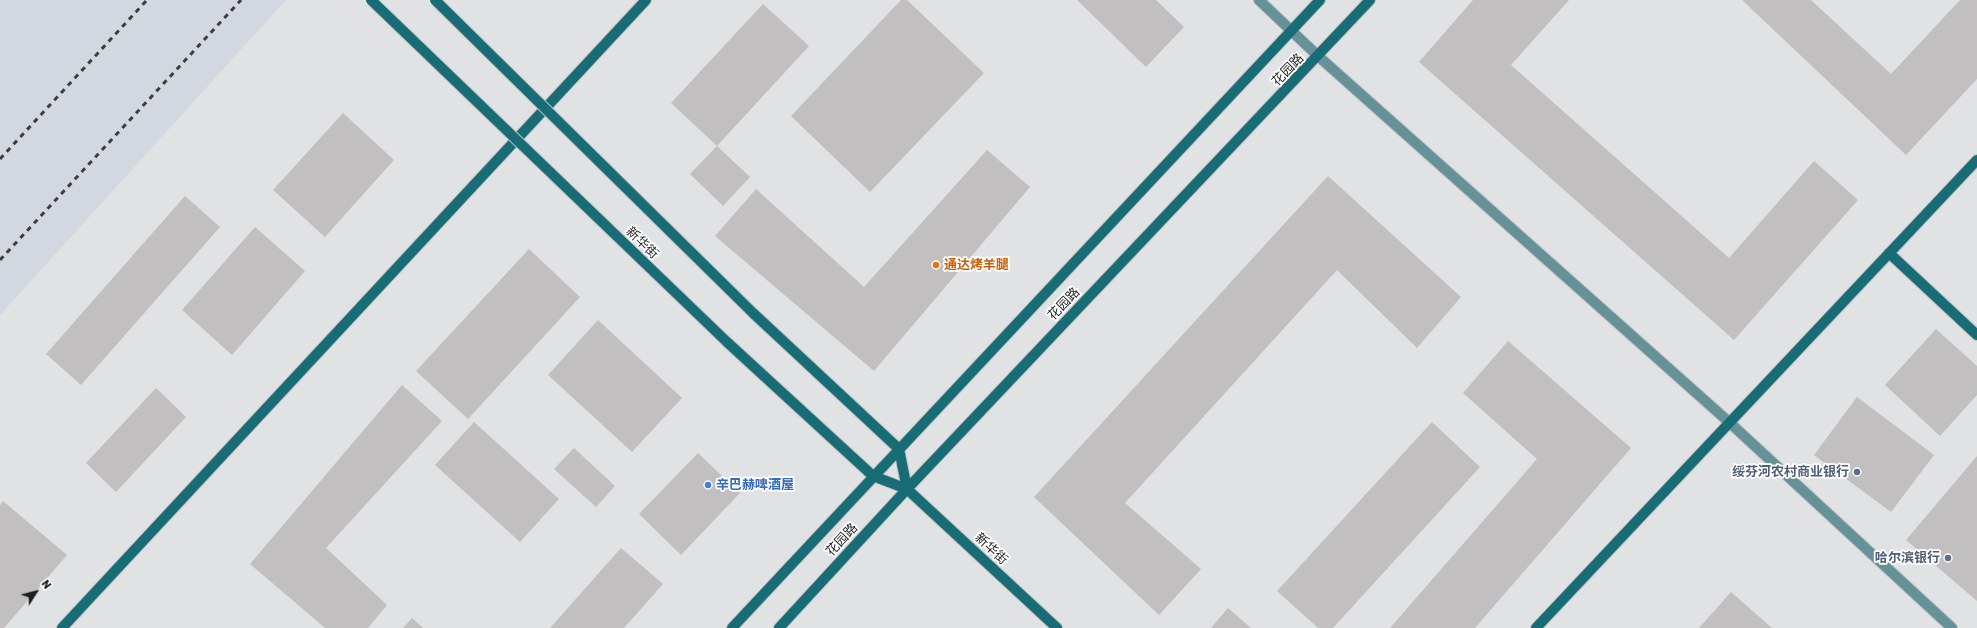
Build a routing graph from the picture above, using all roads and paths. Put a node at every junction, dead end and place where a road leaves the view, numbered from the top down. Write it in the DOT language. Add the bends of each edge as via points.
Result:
graph roads {
  1 [pos="371,0"];
  2 [pos="435,0"];
  3 [pos="646,0"];
  4 [pos="1259,0"];
  5 [pos="1320,0"];
  6 [pos="1370,0"];
  7 [pos="1291,32"];
  8 [pos="1318,56"];
  9 [pos="1977,160"];
  10 [pos="1889,253"];
  11 [pos="1977,335"];
  12 [pos="1730,423"];
  13 [pos="899,449"];
  14 [pos="874,476"];
  15 [pos="906,489"];
  16 [pos="62,628"];
  17 [pos="732,628"];
  18 [pos="779,628"];
  19 [pos="1057,628"];
  20 [pos="1536,628"];
  21 [pos="1952,628"];
  1 -- 14 [label="main road, 新华街, bridge" via="727,342"];
  2 -- 13 [label="main road, bridge" via="753,313"];
  3 -- 16 [label="main road"];
  4 -- 7 [label="street"];
  5 -- 7 [label="main road, 花园路"];
  6 -- 8 [label="main road, 花园路"];
  7 -- 8 [label="street"];
  7 -- 13 [label="main road, 花园路"];
  8 -- 12 [label="street"];
  8 -- 15 [label="main road, 花园路"];
  9 -- 10 [label="main road"];
  10 -- 11 [label="main road"];
  10 -- 12 [label="main road"];
  12 -- 20 [label="main road"];
  12 -- 21 [label="street"];
  13 -- 14 [label="main road, 花园路"];
  13 -- 15 [label="main road"];
  14 -- 15 [label="main road, 新华街"];
  14 -- 17 [label="main road, 花园路"];
  15 -- 18 [label="main road, 花园路"];
  15 -- 19 [label="main road, 新华街"];
}
